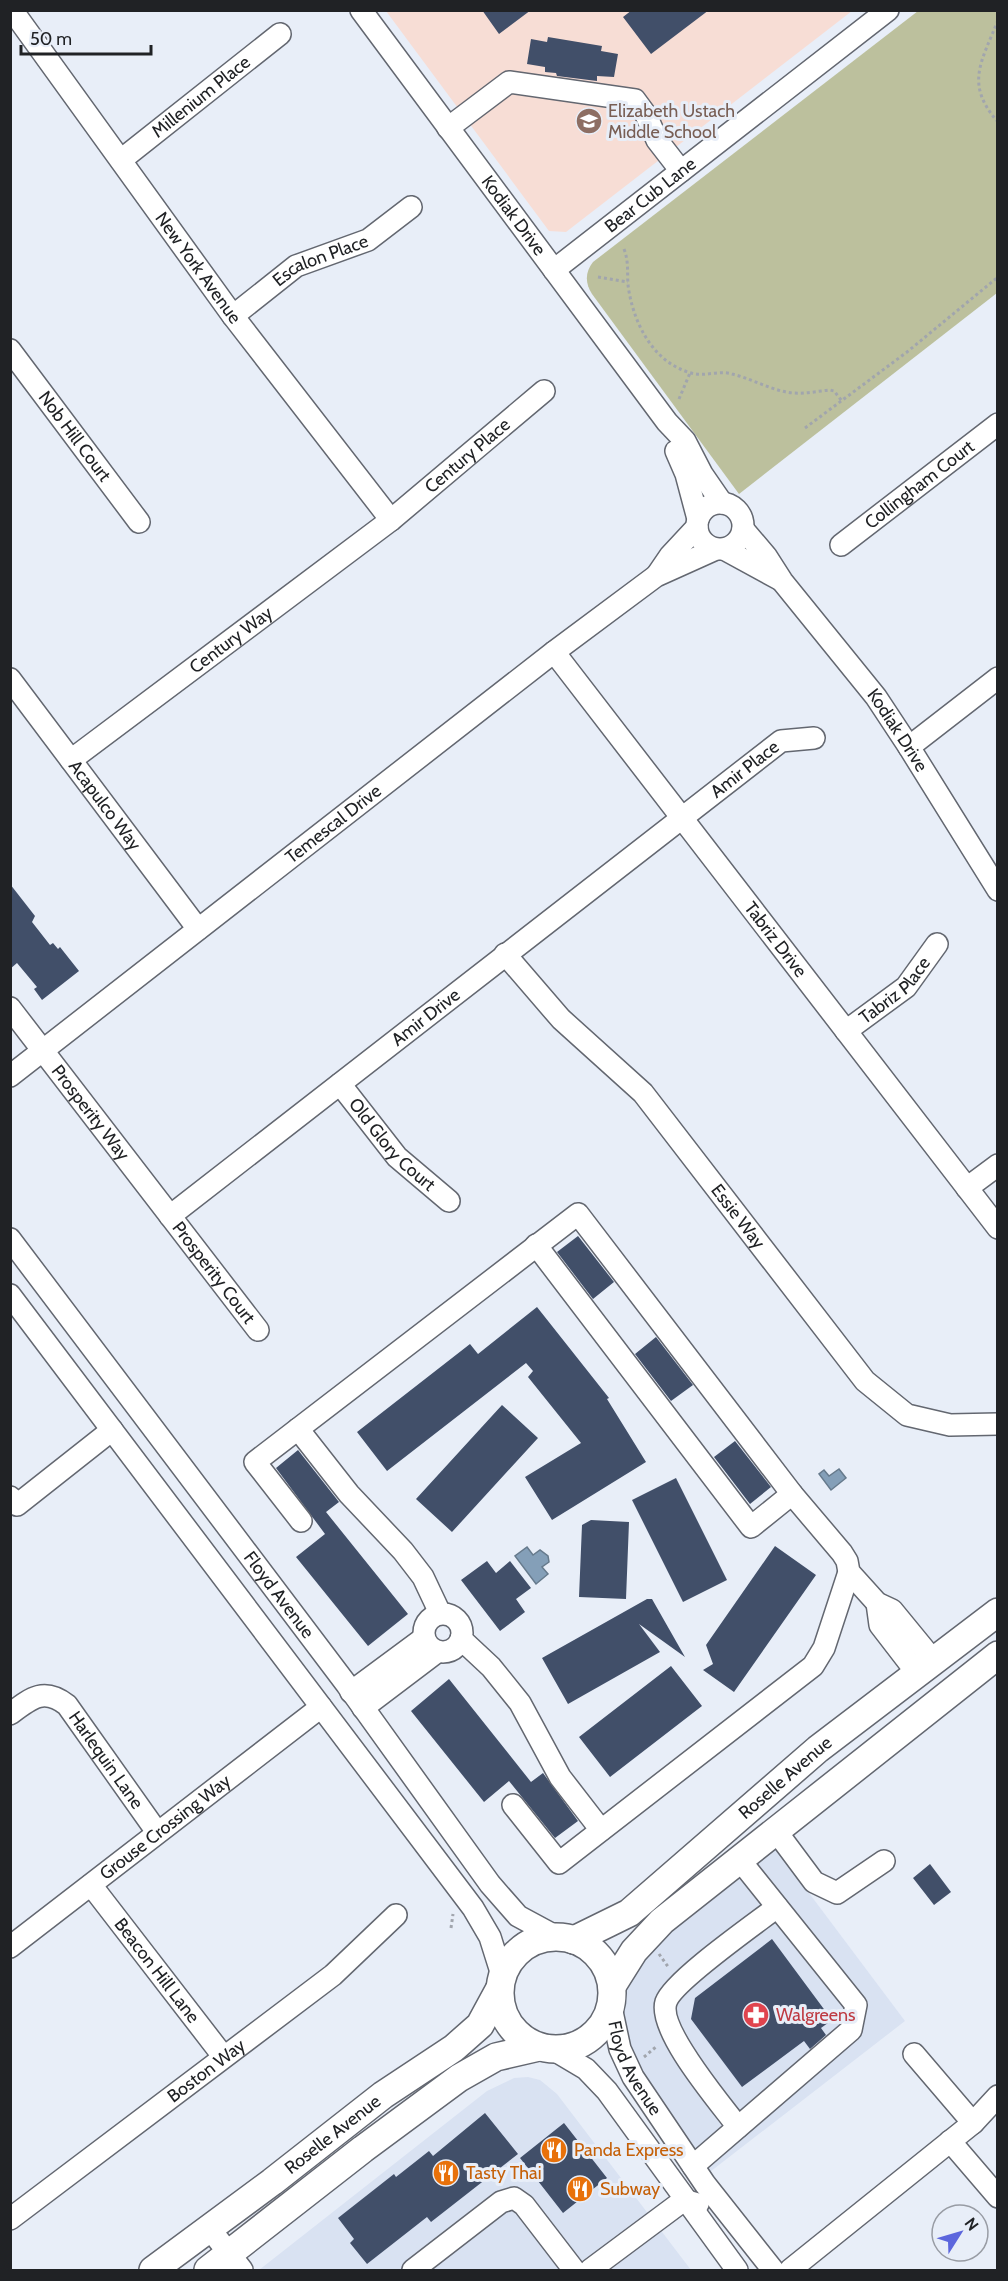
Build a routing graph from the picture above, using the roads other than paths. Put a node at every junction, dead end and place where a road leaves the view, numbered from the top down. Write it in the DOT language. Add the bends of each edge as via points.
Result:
graph roads {
  1 [pos="12,10"];
  2 [pos="361,10"];
  3 [pos="888,10"];
  4 [pos="280,34"];
  5 [pos="448,128"];
  6 [pos="121,160"];
  7 [pos="681,171"];
  8 [pos="411,207"];
  9 [pos="554,270"];
  10 [pos="233,316"];
  11 [pos="10,350"];
  12 [pos="544,391"];
  13 [pos="668,422"];
  14 [pos="998,424"];
  15 [pos="722,503"];
  16 [pos="391,520"];
  17 [pos="139,522"];
  18 [pos="697,523"];
  19 [pos="743,529"];
  20 [pos="841,545"];
  21 [pos="720,549"];
  22 [pos="656,576"];
  23 [pos="782,581"];
  24 [pos="554,652"];
  25 [pos="998,678"];
  26 [pos="10,679"];
  27 [pos="814,738"];
  28 [pos="909,747"];
  29 [pos="71,760"];
  30 [pos="681,817"];
  31 [pos="998,890"];
  32 [pos="198,930"];
  33 [pos="937,944"];
  34 [pos="505,954"];
  35 [pos="10,1008"];
  36 [pos="846,1031"];
  37 [pos="43,1050"];
  38 [pos="10,1076"];
  39 [pos="340,1084"];
  40 [pos="998,1165"];
  41 [pos="967,1188"];
  42 [pos="449,1201"];
  43 [pos="170,1216"];
  44 [pos="998,1228"];
  45 [pos="10,1239"];
  46 [pos="536,1245"];
  47 [pos="10,1295"];
  48 [pos="258,1330"];
  49 [pos="998,1424"];
  50 [pos="298,1429"];
  51 [pos="112,1430"];
  52 [pos="792,1494"];
  53 [pos="13,1504"];
  54 [pos="301,1521"];
  55 [pos="849,1572"];
  56 [pos="998,1612"];
  57 [pos="440,1613"];
  58 [pos="461,1639"];
  59 [pos="430,1645"];
  60 [pos="994,1664"];
  61 [pos="925,1667"];
  62 [pos="357,1700"];
  63 [pos="321,1707"];
  64 [pos="10,1714"];
  65 [pos="513,1805"];
  66 [pos="601,1830"];
  67 [pos="776,1831"];
  68 [pos="157,1832"];
  69 [pos="739,1859"];
  70 [pos="884,1861"];
  71 [pos="91,1885"];
  72 [pos="777,1907"];
  73 [pos="396,1915"];
  74 [pos="565,1938"];
  75 [pos="10,1947"];
  76 [pos="501,1983"];
  77 [pos="611,1997"];
  78 [pos="546,2048"];
  79 [pos="914,2054"];
  80 [pos="223,2056"];
  81 [pos="997,2099"];
  82 [pos="973,2123"];
  83 [pos="738,2127"];
  84 [pos="950,2141"];
  85 [pos="693,2166"];
  86 [pos="998,2198"];
  87 [pos="684,2200"];
  88 [pos="10,2219"];
  89 [pos="210,2229"];
  90 [pos="236,2262"];
  91 [pos="153,2271"];
  92 [pos="208,2271"];
  93 [pos="413,2271"];
  94 [pos="574,2271"];
  95 [pos="590,2271"];
  96 [pos="737,2271"];
  97 [pos="750,2271"];
  98 [pos="772,2271"];
  99 [pos="790,2271"];
  1 -- 6 [label="street, New York Avenue"];
  2 -- 5 [label="street, Kodiak Drive"];
  3 -- 7 [label="street, Bear Cub Lane"];
  4 -- 6 [label="street, Millenium Place"];
  5 -- 7 [label="street" via="509,82 635,100 657,140"];
  5 -- 9 [label="street, Kodiak Drive"];
  6 -- 10 [label="street, New York Avenue"];
  7 -- 9 [label="street, Bear Cub Lane"];
  8 -- 10 [label="street, Escalon Place" via="368,240 296,267"];
  9 -- 13 [label="street, Kodiak Drive"];
  10 -- 16 [label="street, New York Avenue"];
  11 -- 17 [label="street, Nob Hill Court"];
  12 -- 16 [label="street, Century Place"];
  13 -- 15 [label="street, Kodiak Drive" via="685,441"];
  13 -- 18 [label="street, Kodiak Drive"];
  14 -- 20 [label="street, Collingham Court"];
  15 -- 18 [label="street" via="707,507"];
  15 -- 19 [label="street" via="735,508"];
  16 -- 29 [label="street, Century Way"];
  18 -- 21 [label="street" via="703,542"];
  18 -- 22 [label="street, Temescal Drive"];
  19 -- 21 [label="street" via="737,542"];
  19 -- 23 [label="street, Kodiak Drive"];
  21 -- 22 [label="street, Temescal Drive"];
  21 -- 23 [label="street, Kodiak Drive"];
  22 -- 24 [label="street, Temescal Drive"];
  23 -- 28 [label="street, Kodiak Drive" via="876,698"];
  24 -- 30 [label="street, Tabriz Drive"];
  24 -- 32 [label="street, Temescal Drive"];
  25 -- 28 [label="street"];
  26 -- 29 [label="street, Acapulco Way"];
  27 -- 30 [label="street, Amir Place" via="781,741"];
  28 -- 31 [label="street, Kodiak Drive"];
  29 -- 32 [label="street, Acapulco Way"];
  30 -- 34 [label="street, Amir Drive"];
  30 -- 36 [label="street, Tabriz Drive"];
  32 -- 37 [label="street, Temescal Drive"];
  33 -- 36 [label="street, Tabriz Place" via="906,987"];
  34 -- 39 [label="street, Amir Drive"];
  34 -- 49 [label="street, Essie Way" via="561,1019 643,1093 865,1381 907,1415 950,1425"];
  35 -- 37 [label="street, Prosperity Way"];
  36 -- 41 [label="street, Tabriz Drive"];
  37 -- 38 [label="street, Temescal Drive"];
  37 -- 43 [label="street, Prosperity Way"];
  39 -- 42 [label="street, Old Glory Court" via="397,1157"];
  39 -- 43 [label="street, Amir Drive"];
  40 -- 41 [label="street"];
  41 -- 44 [label="street, Tabriz Drive"];
  43 -- 48 [label="street, Prosperity Court"];
  45 -- 62 [label="street, Floyd Avenue"];
  46 -- 50 [label="street"];
  46 -- 52 [label="street" via="578,1214"];
  46 -- 52 [label="street" via="751,1527"];
  47 -- 51 [label="street, Floyd Avenue"];
  50 -- 54 [label="street" via="255,1461"];
  50 -- 57 [label="street" via="349,1494 403,1551 423,1577"];
  51 -- 53 [label="street"];
  51 -- 63 [label="street, Floyd Avenue"];
  52 -- 55 [label="street" via="842,1553"];
  55 -- 61 [label="street" via="877,1603 892,1610"];
  55 -- 66 [label="street" via="824,1648 813,1666"];
  56 -- 61 [label="main road, Roselle Avenue"];
  57 -- 58 [label="street" via="460,1623"];
  57 -- 59 [label="street" via="423,1627"];
  58 -- 59 [label="street" via="452,1650"];
  58 -- 66 [label="street" via="491,1666 520,1703 560,1777"];
  59 -- 62 [label="street"];
  60 -- 67 [label="main road, Roselle Avenue"];
  61 -- 74 [label="main road, Roselle Avenue" via="818,1749 629,1913"];
  62 -- 74 [label="street, Floyd Avenue" via="510,1909 527,1922"];
  63 -- 68 [label="street, Grouse Crossing Way"];
  63 -- 76 [label="street, Floyd Avenue" via="473,1908 490,1936"];
  64 -- 68 [label="street, Harlequin Lane" via="36,1696 49,1696 67,1705"];
  65 -- 66 [label="street" via="559,1863"];
  67 -- 69 [label="main road, Roselle Avenue"];
  67 -- 70 [label="street" via="814,1882 837,1893"];
  68 -- 71 [label="street, Grouse Crossing Way"];
  69 -- 72 [label="street"];
  69 -- 77 [label="main road, Roselle Avenue" via="653,1929 634,1951"];
  71 -- 75 [label="street, Grouse Crossing Way"];
  71 -- 80 [label="street, Beacon Hill Lane"];
  72 -- 83 [label="street" via="689,1975 665,2004 677,2045"];
  72 -- 83 [label="street" via="856,2005 851,2030"];
  73 -- 80 [label="street, Boston Way" via="333,1975"];
  74 -- 76 [label="main road" via="537,1940 521,1949 508,1964"];
  74 -- 77 [label="main road" via="590,1948 599,1957 610,1976"];
  76 -- 78 [label="main road" via="500,2002 510,2025 518,2035"];
  76 -- 89 [label="main road, Roselle Avenue" via="486,2017 471,2034 383,2095"];
  77 -- 78 [label="main road" via="604,2023 593,2036 571,2048"];
  77 -- 85 [label="street, Floyd Avenue" via="616,2034 626,2063"];
  78 -- 87 [label="street, Floyd Avenue" via="586,2069 607,2091"];
  78 -- 90 [label="main road, Roselle Avenue" via="496,2057 459,2078 363,2149"];
  79 -- 82 [label="street"];
  80 -- 88 [label="street, Boston Way"];
  81 -- 82 [label="street"];
  82 -- 84 [label="street"];
  83 -- 85 [label="street"];
  84 -- 86 [label="street"];
  84 -- 99 [label="street"];
  85 -- 98 [label="street, Floyd Avenue"];
  87 -- 95 [label="street"];
  87 -- 96 [label="street, Floyd Avenue"];
  87 -- 97 [label="street" via="701,2205"];
  89 -- 90 [label="street"];
  89 -- 91 [label="main road, Roselle Avenue"];
  90 -- 92 [label="main road, Roselle Avenue"];
  93 -- 94 [label="street" via="501,2202 514,2198 524,2205"];
}
